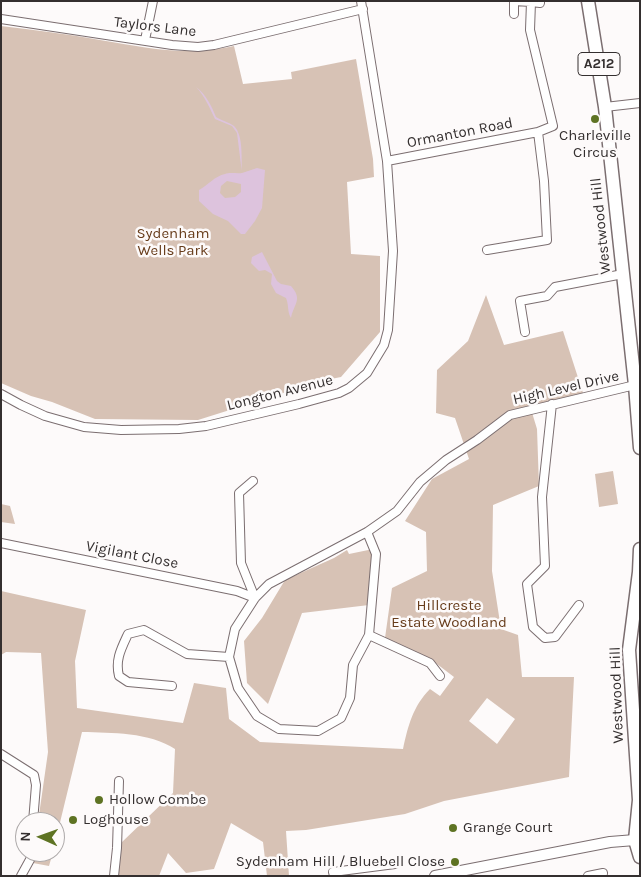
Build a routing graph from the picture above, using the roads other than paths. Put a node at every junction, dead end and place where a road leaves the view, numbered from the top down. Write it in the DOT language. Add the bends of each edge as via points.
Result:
graph roads {
  1 [pos="153,1"];
  2 [pos="514,1"];
  3 [pos="540,1"];
  4 [pos="588,1"];
  5 [pos="531,2"];
  6 [pos="362,5"];
  7 [pos="514,14"];
  8 [pos="1,19"];
  9 [pos="145,40"];
  10 [pos="640,103"];
  11 [pos="605,107"];
  12 [pos="538,132"];
  13 [pos="387,161"];
  14 [pos="487,250"];
  15 [pos="623,274"];
  16 [pos="525,332"];
  17 [pos="636,385"];
  18 [pos="1,394"];
  19 [pos="552,404"];
  20 [pos="640,448"];
  21 [pos="253,481"];
  22 [pos="366,532"];
  23 [pos="1,543"];
  24 [pos="640,549"];
  25 [pos="255,598"];
  26 [pos="579,605"];
  27 [pos="369,635"];
  28 [pos="230,657"];
  29 [pos="440,676"];
  30 [pos="172,686"];
  31 [pos="1,754"];
  32 [pos="119,781"];
  33 [pos="35,812"];
  34 [pos="638,841"];
  35 [pos="640,857"];
  36 [pos="29,862"];
  37 [pos="395,864"];
  38 [pos="488,871"];
  39 [pos="603,873"];
  40 [pos="21,876"];
  41 [pos="114,876"];
  42 [pos="334,876"];
  43 [pos="436,876"];
  44 [pos="588,876"];
  1 -- 9 [label="street"];
  2 -- 5 [label="street"];
  2 -- 7 [label="street"];
  3 -- 5 [label="street"];
  4 -- 11 [label="main road, Westwood Hill / A212"];
  5 -- 12 [label="street" via="530,30 553,126"];
  6 -- 9 [label="street, Taylors Lane" via="214,45 186,46"];
  6 -- 13 [label="street, Longton Avenue"];
  8 -- 9 [label="street, Taylors Lane"];
  10 -- 11 [label="street"];
  11 -- 15 [label="main road, Westwood Hill / A212"];
  12 -- 13 [label="street, Ormanton Road"];
  12 -- 14 [label="street" via="548,240"];
  13 -- 18 [label="street, Longton Avenue" via="393,251 388,330 375,361 349,388 299,404 206,426 122,430 84,426 46,416"];
  15 -- 16 [label="street" via="555,286 547,296 520,301"];
  15 -- 17 [label="main road, Westwood Hill / A212"];
  17 -- 19 [label="street, High Level Drive"];
  17 -- 20 [label="main road, Westwood Hill / A212"];
  19 -- 22 [label="street, High Level Drive" via="510,415 446,460 420,482 397,511"];
  19 -- 26 [label="street" via="542,497 546,566 527,584 533,627 545,638 555,637"];
  21 -- 25 [label="street" via="239,493 241,563"];
  22 -- 25 [label="street, High Level Drive" via="270,584"];
  22 -- 27 [label="street, High Level Drive" via="376,554"];
  23 -- 25 [label="street, Vigilant Close" via="237,591"];
  24 -- 34 [label="main road, Westwood Hill" via="629,650 639,800"];
  25 -- 28 [label="street, High Level Drive" via="235,629"];
  27 -- 28 [label="street, High Level Drive" via="353,665 350,698 342,718 318,731 279,729 257,716 238,688"];
  27 -- 29 [label="street" via="430,663"];
  28 -- 30 [label="street" via="187,654 144,630 128,634 120,651 119,676 128,682"];
  31 -- 33 [label="street" via="34,775"];
  32 -- 41 [label="street"];
  34 -- 35 [label="main road, Westwood Hill"];
  34 -- 38 [label="street" via="610,842"];
  36 -- 40 [label="street"];
  37 -- 42 [label="street" via="333,872"];
  38 -- 43 [label="street"];
  39 -- 44 [label="street"];
}
